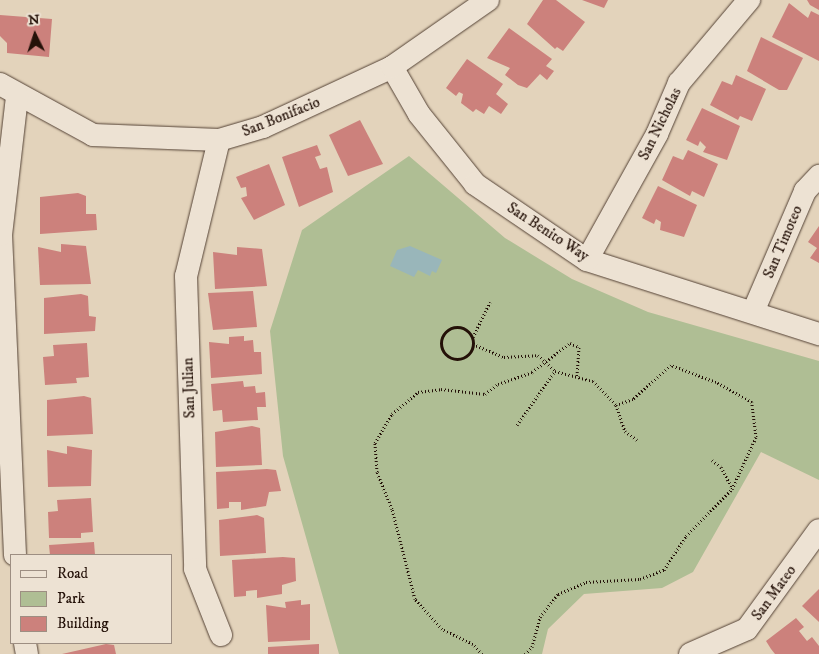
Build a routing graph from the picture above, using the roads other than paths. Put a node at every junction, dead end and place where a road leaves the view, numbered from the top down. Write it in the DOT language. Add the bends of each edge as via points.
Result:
graph roads {
  1 [pos="488,0"];
  2 [pos="749,0"];
  3 [pos="392,66"];
  4 [pos="8,90"];
  5 [pos="219,140"];
  6 [pos="819,176"];
  7 [pos="587,260"];
  8 [pos="753,312"];
  9 [pos="819,334"];
  10 [pos="819,530"];
  11 [pos="15,554"];
  12 [pos="221,635"];
  13 [pos="690,654"];
  1 -- 3 [label="street, San Bonifacio"];
  2 -- 7 [label="street, San Nicholas" via="679,83 657,134"];
  3 -- 5 [label="street, San Bonifacio" via="263,127"];
  3 -- 7 [label="street, San Benito Way" via="419,114 475,184"];
  4 -- 5 [label="street, San Bonifacio" via="93,135"];
  4 -- 11 [label="street" via="1,235"];
  5 -- 12 [label="street, San Julian" via="186,276 195,569"];
  6 -- 8 [label="street, San Timoteo" via="805,191"];
  7 -- 8 [label="street, San Benito Way"];
  8 -- 9 [label="street, San Benito Way"];
  10 -- 13 [label="street, San Mateo" via="747,629"];
}
